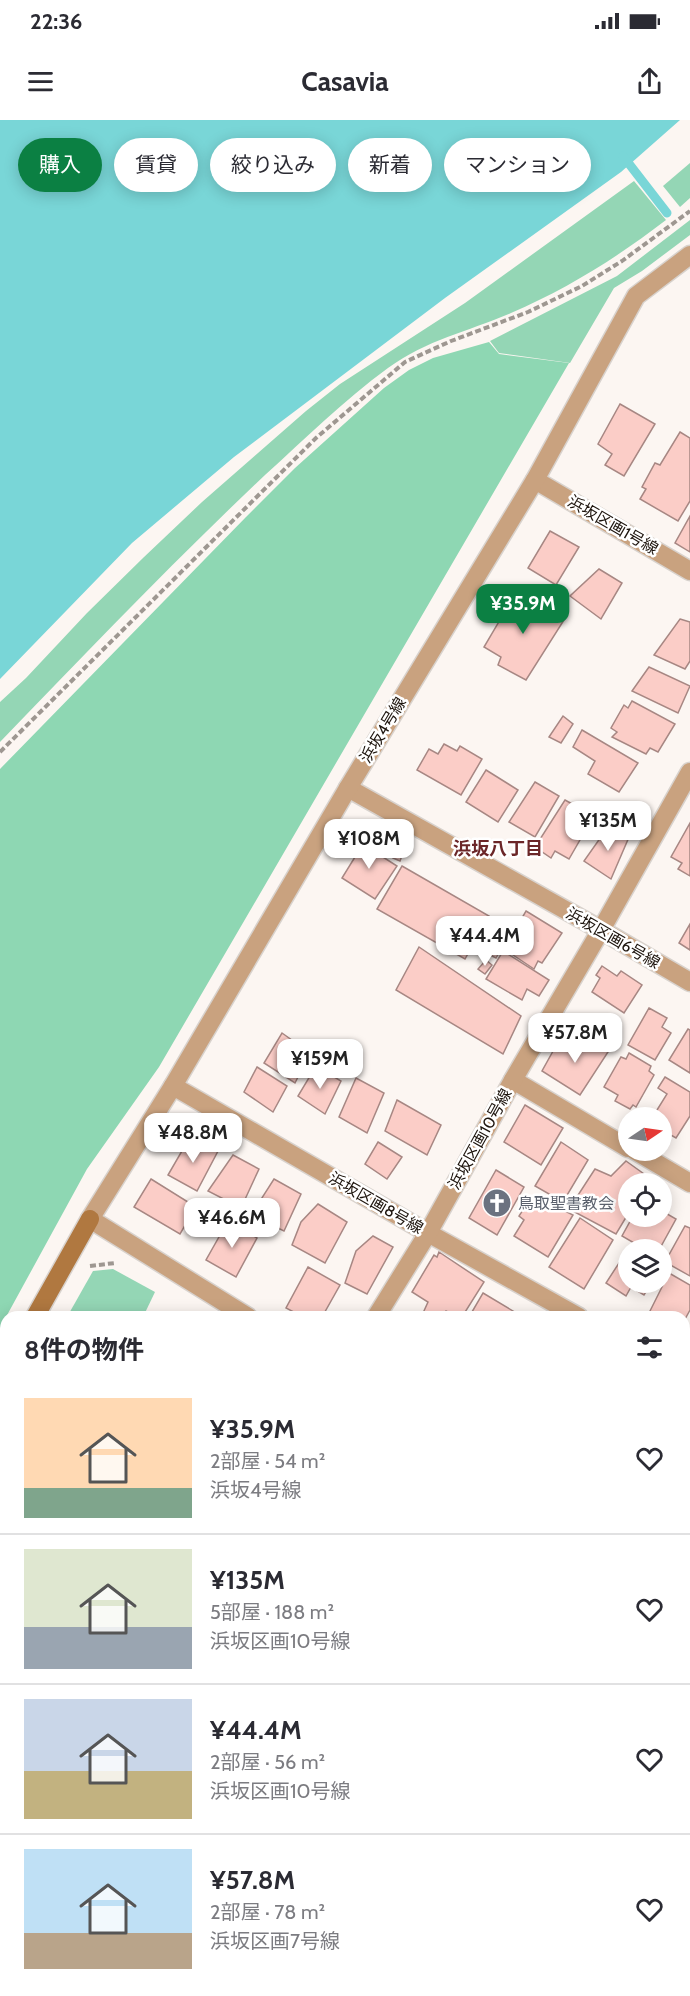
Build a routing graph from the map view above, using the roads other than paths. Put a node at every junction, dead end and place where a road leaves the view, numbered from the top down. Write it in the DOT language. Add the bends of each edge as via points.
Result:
graph roads {
  1 [pos="690,255"];
  2 [pos="535,480"];
  3 [pos="690,571"];
  4 [pos="688,781"];
  5 [pos="348,788"];
  6 [pos="601,930"];
  7 [pos="690,982"];
  8 [pos="513,1080"];
  9 [pos="173,1086"];
  10 [pos="618,1142"];
  11 [pos="652,1161"];
  12 [pos="690,1184"];
  13 [pos="90,1219"];
  14 [pos="428,1233"];
  15 [pos="37,1311"];
  16 [pos="238,1311"];
  17 [pos="380,1311"];
  18 [pos="568,1311"];
  1 -- 2 [label="street, 浜坂4号線" via="636,296"];
  2 -- 3 [label="street, 浜坂区画1号線"];
  2 -- 5 [label="street, 浜坂4号線"];
  4 -- 6 [label="street, 浜坂区画10号線"];
  5 -- 6 [label="street, 浜坂区画6号線"];
  5 -- 9 [label="street, 浜坂4号線"];
  6 -- 7 [label="street, 浜坂区画6号線"];
  6 -- 8 [label="street, 浜坂区画10号線"];
  8 -- 10 [label="street"];
  8 -- 14 [label="street, 浜坂区画10号線"];
  9 -- 13 [label="street, 浜坂4号線"];
  9 -- 14 [label="street, 浜坂区画8号線"];
  11 -- 12 [label="street"];
  13 -- 15 [label="main road"];
  13 -- 16 [label="street"];
  14 -- 17 [label="street, 浜坂区画10号線"];
  14 -- 18 [label="street, 浜坂区画8号線"];
}
